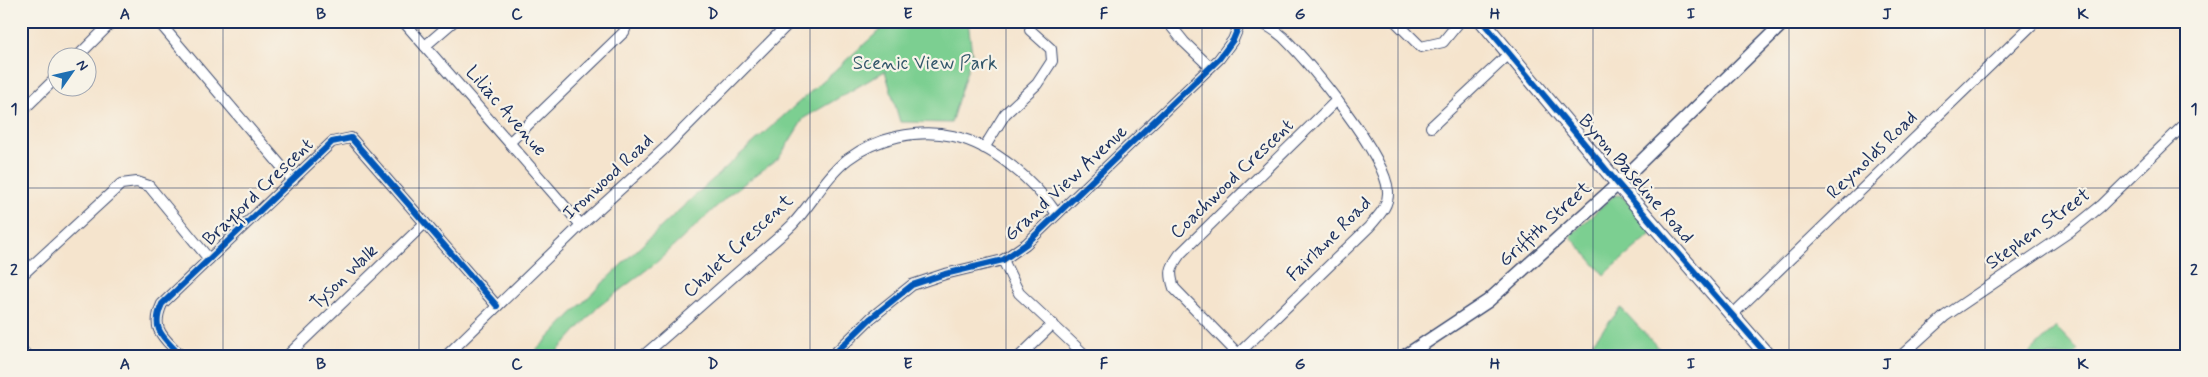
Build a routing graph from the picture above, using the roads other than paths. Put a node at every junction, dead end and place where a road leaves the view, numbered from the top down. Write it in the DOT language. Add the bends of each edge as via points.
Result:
graph roads {
  1 [pos="113,21"];
  2 [pos="158,21"];
  3 [pos="404,21"];
  4 [pos="454,21"];
  5 [pos="628,21"];
  6 [pos="791,21"];
  7 [pos="1167,21"];
  8 [pos="1241,21"];
  9 [pos="1257,21"];
  10 [pos="1395,21"];
  11 [pos="1460,21"];
  12 [pos="1482,21"];
  13 [pos="1785,21"];
  14 [pos="2036,21"];
  15 [pos="1030,30"];
  16 [pos="425,46"];
  17 [pos="86,48"];
  18 [pos="1510,53"];
  19 [pos="1210,67"];
  20 [pos="48,86"];
  21 [pos="1336,101"];
  22 [pos="21,112"];
  23 [pos="2187,122"];
  24 [pos="1431,127"];
  25 [pos="510,142"];
  26 [pos="984,148"];
  27 [pos="293,180"];
  28 [pos="1618,184"];
  29 [pos="1057,214"];
  30 [pos="425,223"];
  31 [pos="581,225"];
  32 [pos="209,260"];
  33 [pos="1003,260"];
  34 [pos="21,276"];
  35 [pos="497,306"];
  36 [pos="1733,314"];
  37 [pos="1053,324"];
  38 [pos="21,350"];
  39 [pos="1237,355"];
  40 [pos="27,356"];
  41 [pos="181,356"];
  42 [pos="287,356"];
  43 [pos="446,356"];
  44 [pos="643,356"];
  45 [pos="832,356"];
  46 [pos="1020,356"];
  47 [pos="1086,356"];
  48 [pos="1405,356"];
  49 [pos="1768,356"];
  50 [pos="1901,356"];
  1 -- 17 [label="street"];
  2 -- 27 [label="street"];
  3 -- 16 [label="street, Liliac Avenue"];
  4 -- 16 [label="street"];
  5 -- 25 [label="street" via="624,32"];
  6 -- 31 [label="street, Ironwood Road" via="663,150"];
  7 -- 19 [label="street"];
  8 -- 19 [label="street, Grand View Avenue" via="1233,40"];
  9 -- 21 [label="street, Fairlane Road" via="1283,37"];
  10 -- 11 [label="street" via="1421,48 1443,42"];
  12 -- 18 [label="main road, Byron Baseline Road"];
  13 -- 28 [label="street, Griffith Street"];
  14 -- 36 [label="street, Reynolds Road"];
  15 -- 26 [label="street" via="1051,49 1052,61 1037,84 996,125"];
  16 -- 25 [label="street, Liliac Avenue"];
  18 -- 24 [label="street"];
  18 -- 28 [label="main road, Byron Baseline Road"];
  19 -- 29 [label="street, Grand View Avenue"];
  20 -- 22 [label="street"];
  21 -- 39 [label="street, Fairlane Road" via="1354,121 1384,175 1388,192 1386,206 1369,227"];
  21 -- 39 [label="street, Coachwood Crescent" via="1172,264 1170,275 1174,288"];
  23 -- 50 [label="street, Stephen Street" via="2101,206 2069,232 1945,316"];
  25 -- 31 [label="street, Liliac Avenue"];
  26 -- 29 [label="street, Chalet Crescent" via="1016,170"];
  26 -- 44 [label="street, Chalet Crescent" via="953,136 920,133 878,142 850,158 833,172 792,224"];
  27 -- 30 [label="street, Brayford Crescent" via="332,142 351,138"];
  27 -- 32 [label="street, Brayford Crescent"];
  28 -- 36 [label="main road, Byron Baseline Road"];
  28 -- 48 [label="street, Griffith Street" via="1488,301"];
  29 -- 33 [label="street, Grand View Avenue" via="1026,244"];
  30 -- 35 [label="street, Brayford Crescent"];
  30 -- 42 [label="street, Tyson Walk"];
  31 -- 35 [label="street, Ironwood Road"];
  32 -- 34 [label="street" via="149,186 137,182 117,187"];
  32 -- 41 [label="street, Brayford Crescent" via="162,304 156,318 158,329"];
  33 -- 37 [label="street" via="1019,293"];
  33 -- 45 [label="street, Grand View Avenue" via="912,285 871,318"];
  35 -- 43 [label="street, Ironwood Road"];
  36 -- 49 [label="main road, Byron Baseline Road"];
  37 -- 46 [label="street"];
  37 -- 47 [label="street"];
  38 -- 40 [label="street"];
}
